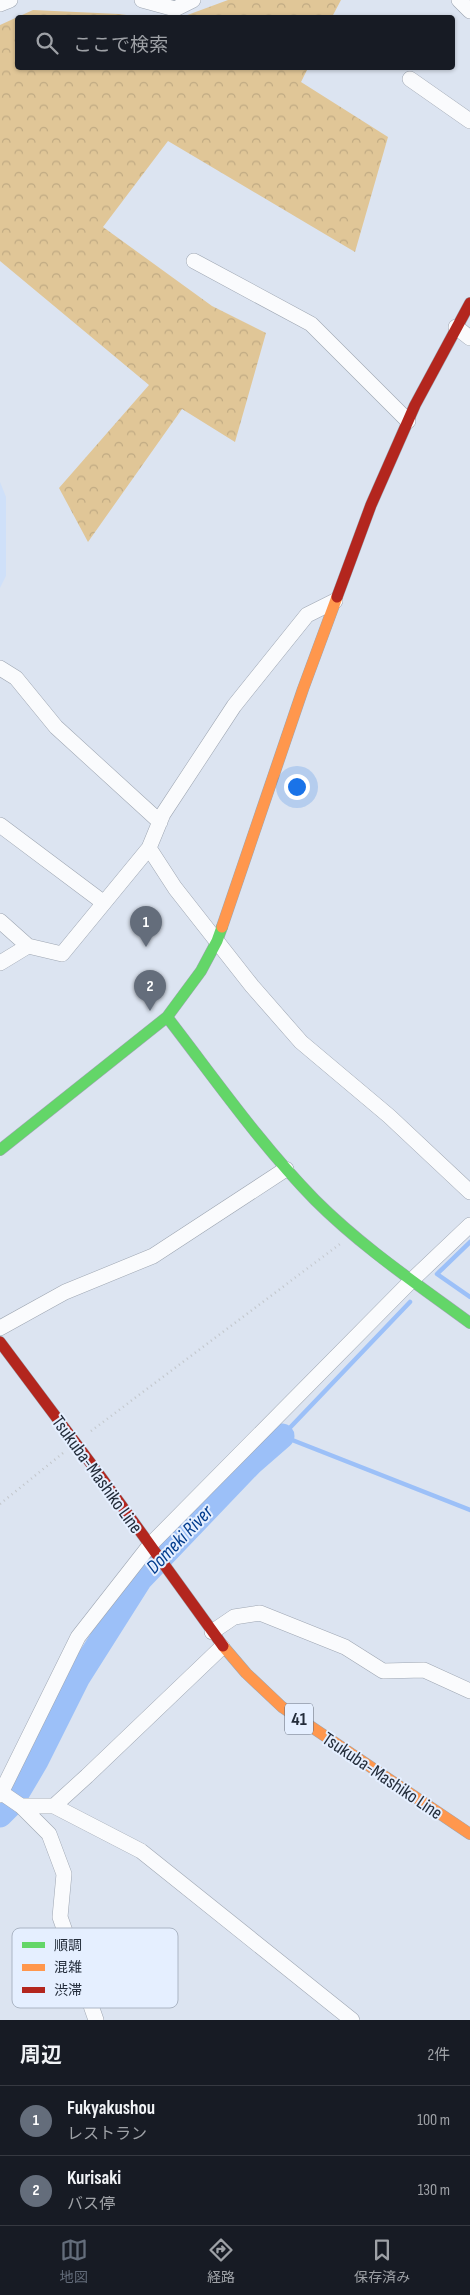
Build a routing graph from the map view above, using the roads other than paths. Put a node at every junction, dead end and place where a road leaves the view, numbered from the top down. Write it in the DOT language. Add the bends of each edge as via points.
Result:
graph roads {
  1 [pos="10,0"];
  2 [pos="142,0"];
  3 [pos="194,0"];
  4 [pos="459,0"];
  5 [pos="0,4"];
  6 [pos="470,11"];
  7 [pos="410,79"];
  8 [pos="470,120"];
  9 [pos="194,261"];
  10 [pos="470,303"];
  11 [pos="456,327"];
  12 [pos="470,338"];
  13 [pos="408,421"];
  14 [pos="335,601"];
  15 [pos="0,668"];
  16 [pos="160,822"];
  17 [pos="0,825"];
  18 [pos="149,848"];
  19 [pos="104,903"];
  20 [pos="0,921"];
  21 [pos="218,941"];
  22 [pos="28,946"];
  23 [pos="0,963"];
  24 [pos="168,1017"];
  25 [pos="0,1150"];
  26 [pos="286,1169"];
  27 [pos="470,1192"];
  28 [pos="470,1225"];
  29 [pos="412,1280"];
  30 [pos="470,1323"];
  31 [pos="0,1328"];
  32 [pos="0,1342"];
  33 [pos="152,1549"];
  34 [pos="212,1632"];
  35 [pos="222,1647"];
  36 [pos="470,1691"];
  37 [pos="1,1794"];
  38 [pos="21,1806"];
  39 [pos="54,1806"];
  40 [pos="470,1834"];
  41 [pos="64,1928"];
  42 [pos="92,2008"];
  43 [pos="96,2020"];
  44 [pos="352,2020"];
  1 -- 5 [label="street"];
  2 -- 3 [label="street" via="175,9"];
  4 -- 6 [label="street"];
  7 -- 8 [label="street"];
  9 -- 13 [label="street" via="311,324"];
  10 -- 11 [label="street"];
  11 -- 12 [label="street"];
  11 -- 13 [label="street"];
  13 -- 14 [label="street" via="371,505"];
  14 -- 16 [label="street" via="307,615 234,706"];
  14 -- 21 [label="street" via="302,689"];
  15 -- 16 [label="street" via="16,678 56,727"];
  16 -- 18 [label="street"];
  17 -- 19 [label="street"];
  18 -- 19 [label="street"];
  18 -- 21 [label="street" via="175,888"];
  19 -- 22 [label="street" via="62,954"];
  20 -- 22 [label="street"];
  21 -- 24 [label="street" via="186,996"];
  21 -- 27 [label="street" via="301,1042 389,1116"];
  22 -- 23 [label="street"];
  24 -- 25 [label="street"];
  24 -- 26 [label="street"];
  26 -- 29 [label="street" via="353,1235"];
  26 -- 31 [label="street" via="153,1256 65,1292"];
  28 -- 29 [label="street"];
  29 -- 30 [label="street"];
  29 -- 33 [label="street"];
  32 -- 33 [label="street, Tsukuba-Mashiko Line / 41"];
  33 -- 34 [label="street, Tsukuba-Mashiko Line / 41"];
  33 -- 37 [label="street" via="78,1637"];
  34 -- 35 [label="street, Tsukuba-Mashiko Line / 41"];
  34 -- 36 [label="street" via="234,1617 260,1614 345,1647 383,1670 424,1670"];
  35 -- 39 [label="street"];
  35 -- 40 [label="street, Tsukuba-Mashiko Line / 41" via="257,1687 282,1707"];
  37 -- 38 [label="street"];
  38 -- 39 [label="street"];
  38 -- 41 [label="street" via="49,1834 64,1874 60,1917"];
  39 -- 44 [label="street" via="141,1851"];
  42 -- 43 [label="street"];
}
